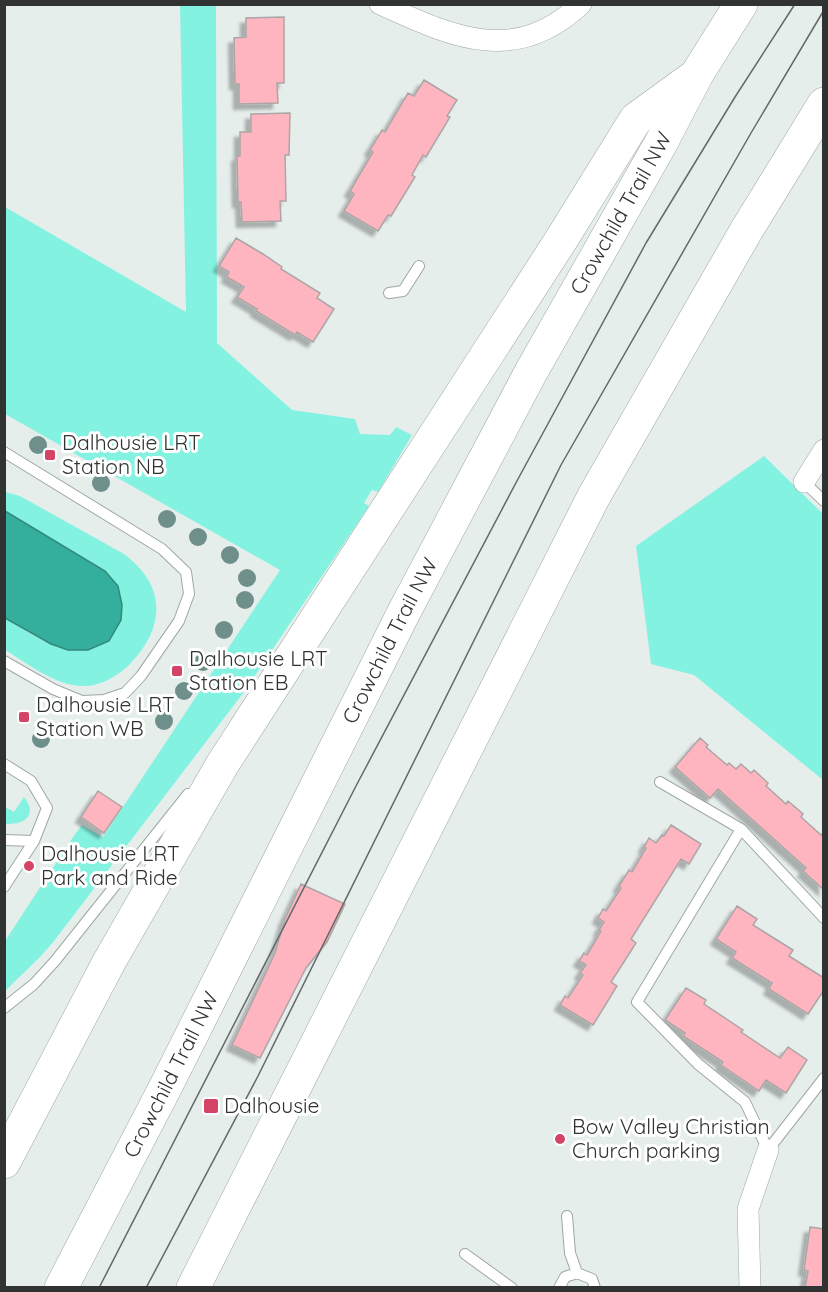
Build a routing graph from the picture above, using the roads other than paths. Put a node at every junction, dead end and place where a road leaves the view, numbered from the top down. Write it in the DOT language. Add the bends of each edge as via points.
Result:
graph roads {
  1 [pos="380,4"];
  2 [pos="580,4"];
  3 [pos="741,4"];
  4 [pos="697,74"];
  5 [pos="824,104"];
  6 [pos="419,266"];
  7 [pos="389,293"];
  8 [pos="824,450"];
  9 [pos="4,452"];
  10 [pos="804,482"];
  11 [pos="824,501"];
  12 [pos="4,661"];
  13 [pos="4,764"];
  14 [pos="222,765"];
  15 [pos="660,782"];
  16 [pos="741,829"];
  17 [pos="4,840"];
  18 [pos="33,841"];
  19 [pos="4,887"];
  20 [pos="824,918"];
  21 [pos="4,1008"];
  22 [pos="824,1078"];
  23 [pos="768,1150"];
  24 [pos="4,1162"];
  25 [pos="567,1216"];
  26 [pos="465,1254"];
  27 [pos="577,1273"];
  28 [pos="61,1287"];
  29 [pos="193,1287"];
  30 [pos="512,1287"];
  31 [pos="559,1287"];
  32 [pos="595,1287"];
  33 [pos="750,1287"];
  1 -- 2 [label="street" via="465,38 504,42 536,34 566,18"];
  3 -- 4 [label="highway, Crowchild Trail NW"];
  4 -- 14 [label="highway" via="636,119"];
  4 -- 28 [label="highway, Crowchild Trail NW" via="531,372 404,612"];
  5 -- 29 [label="highway" via="746,231 594,496"];
  6 -- 7 [label="lane" via="403,291"];
  8 -- 10 [label="street"];
  9 -- 12 [label="lane" via="162,549 186,572 189,594 179,621 125,693 104,700 82,701"];
  10 -- 11 [label="lane"];
  13 -- 18 [label="lane" via="31,781 47,808"];
  14 -- 21 [label="lane" via="192,790 56,960"];
  14 -- 24 [label="highway" via="109,962"];
  15 -- 16 [label="lane"];
  16 -- 20 [label="lane"];
  16 -- 23 [label="lane" via="636,1002 698,1064 745,1102"];
  17 -- 18 [label="lane"];
  18 -- 19 [label="lane"];
  22 -- 23 [label="lane"];
  23 -- 33 [label="street" via="748,1209"];
  25 -- 27 [label="lane" via="570,1253"];
  26 -- 30 [label="lane"];
  27 -- 31 [label="lane" via="565,1277"];
  27 -- 32 [label="lane" via="592,1279"];
}
